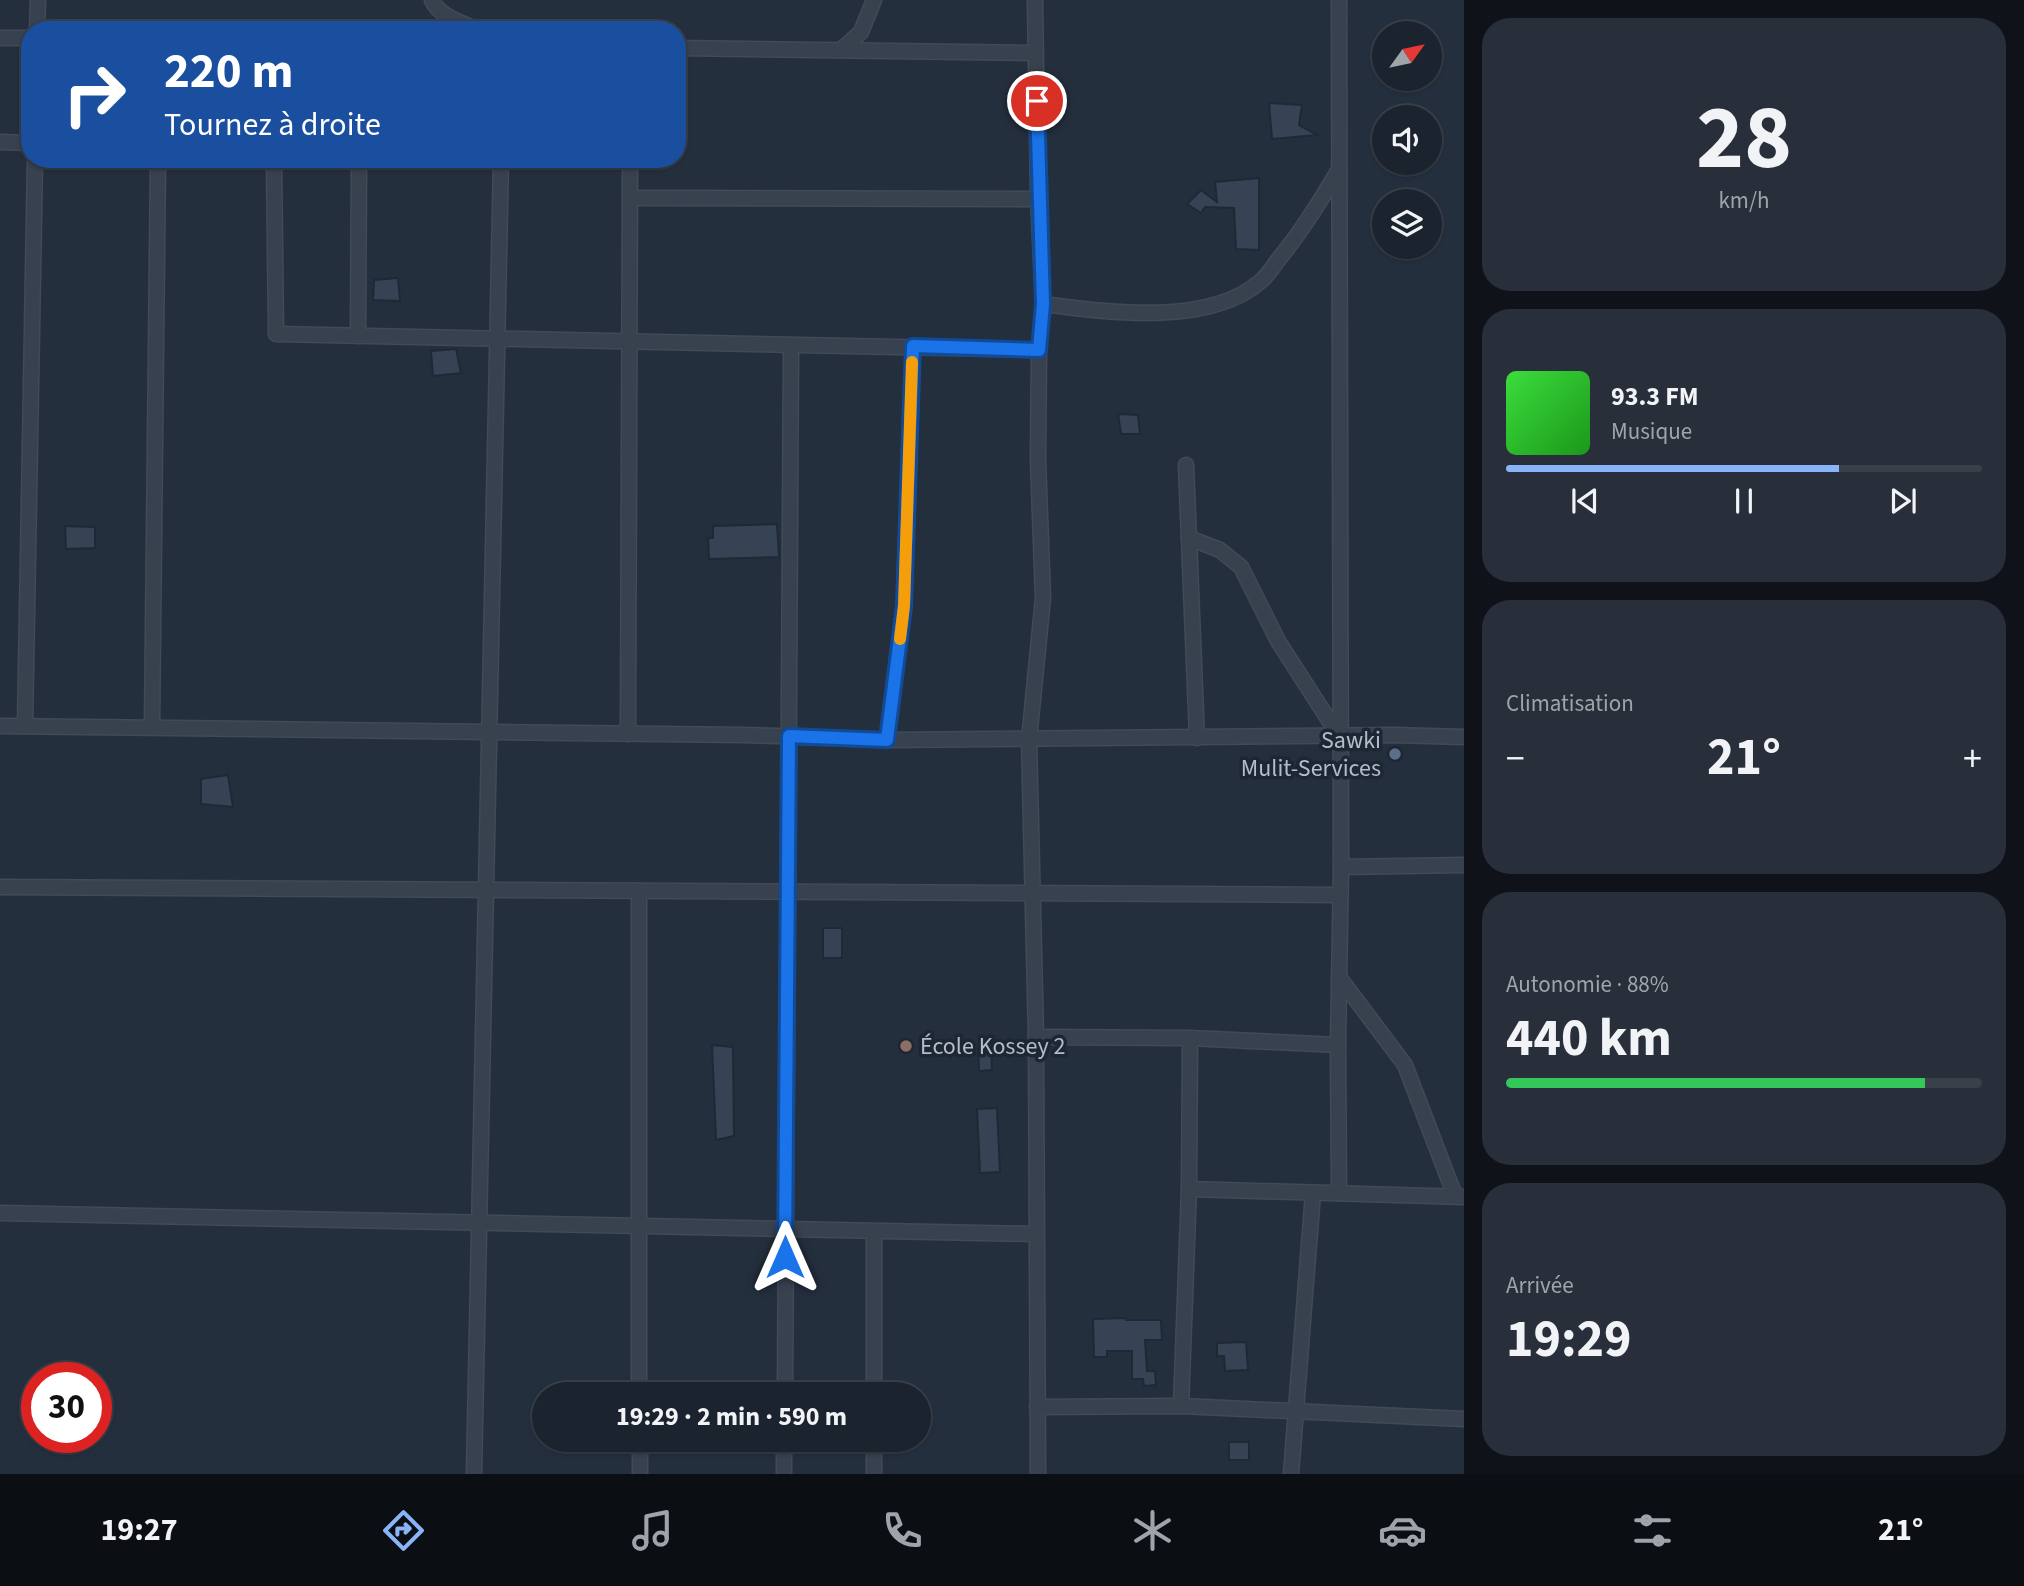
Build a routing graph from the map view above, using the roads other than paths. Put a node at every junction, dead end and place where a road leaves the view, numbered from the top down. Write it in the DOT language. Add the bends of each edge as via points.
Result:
graph roads {
  1 [pos="38,0"];
  2 [pos="432,0"];
  3 [pos="874,0"];
  4 [pos="1035,0"];
  5 [pos="1339,0"];
  6 [pos="37,21"];
  7 [pos="458,21"];
  8 [pos="0,38"];
  9 [pos="21,38"];
  10 [pos="686,48"];
  11 [pos="841,50"];
  12 [pos="1036,53"];
  13 [pos="0,142"];
  14 [pos="21,142"];
  15 [pos="35,168"];
  16 [pos="158,168"];
  17 [pos="274,168"];
  18 [pos="359,168"];
  19 [pos="501,168"];
  20 [pos="630,168"];
  21 [pos="1339,169"];
  22 [pos="630,198"];
  23 [pos="1038,198"];
  24 [pos="1043,304"];
  25 [pos="358,336"];
  26 [pos="498,339"];
  27 [pos="629,341"];
  28 [pos="791,345"];
  29 [pos="913,346"];
  30 [pos="1039,350"];
  31 [pos="1186,465"];
  32 [pos="1189,538"];
  33 [pos="0,726"];
  34 [pos="25,726"];
  35 [pos="152,727"];
  36 [pos="491,732"];
  37 [pos="628,734"];
  38 [pos="789,736"];
  39 [pos="1339,736"];
  40 [pos="1464,737"];
  41 [pos="1197,738"];
  42 [pos="887,740"];
  43 [pos="1029,740"];
  44 [pos="1464,865"];
  45 [pos="1341,867"];
  46 [pos="0,887"];
  47 [pos="487,890"];
  48 [pos="639,891"];
  49 [pos="788,892"];
  50 [pos="1031,894"];
  51 [pos="1339,895"];
  52 [pos="1339,977"];
  53 [pos="1036,1037"];
  54 [pos="1190,1038"];
  55 [pos="1338,1045"];
  56 [pos="1189,1189"];
  57 [pos="1313,1193"];
  58 [pos="1339,1193"];
  59 [pos="1459,1196"];
  60 [pos="0,1213"];
  61 [pos="480,1222"];
  62 [pos="638,1226"];
  63 [pos="786,1229"];
  64 [pos="874,1231"];
  65 [pos="1035,1234"];
  66 [pos="639,1382"];
  67 [pos="785,1382"];
  68 [pos="874,1382"];
  69 [pos="1181,1406"];
  70 [pos="1037,1407"];
  71 [pos="1296,1411"];
  72 [pos="1464,1419"];
  73 [pos="640,1452"];
  74 [pos="784,1452"];
  75 [pos="874,1452"];
  76 [pos="474,1474"];
  77 [pos="640,1474"];
  78 [pos="784,1474"];
  79 [pos="874,1474"];
  80 [pos="1038,1474"];
  81 [pos="1291,1474"];
  1 -- 6 [label="street"];
  2 -- 7 [label="street" via="445,15"];
  3 -- 11 [label="street" via="861,32"];
  4 -- 12 [label="street"];
  5 -- 21 [label="street"];
  8 -- 9 [label="street"];
  10 -- 11 [label="street"];
  11 -- 12 [label="street"];
  12 -- 23 [label="street"];
  13 -- 14 [label="street"];
  15 -- 34 [label="street"];
  16 -- 35 [label="street"];
  17 -- 25 [label="street" via="276,334"];
  18 -- 25 [label="street"];
  19 -- 26 [label="street"];
  20 -- 22 [label="street"];
  21 -- 24 [label="street" via="1284,253 1261,281 1235,296 1163,313"];
  21 -- 39 [label="street"];
  22 -- 23 [label="street"];
  22 -- 27 [label="street"];
  23 -- 24 [label="street"];
  24 -- 30 [label="street"];
  25 -- 26 [label="street"];
  26 -- 27 [label="street"];
  26 -- 36 [label="street"];
  27 -- 28 [label="street"];
  27 -- 37 [label="street"];
  28 -- 29 [label="street"];
  28 -- 38 [label="street"];
  29 -- 30 [label="street"];
  29 -- 42 [label="street" via="904,606"];
  30 -- 43 [label="street" via="1043,598"];
  31 -- 32 [label="street"];
  32 -- 39 [label="street" via="1220,550 1241,567 1278,641"];
  32 -- 41 [label="street"];
  33 -- 34 [label="street"];
  34 -- 35 [label="street"];
  35 -- 36 [label="street"];
  36 -- 37 [label="street"];
  36 -- 47 [label="street"];
  37 -- 38 [label="street"];
  38 -- 42 [label="street"];
  38 -- 49 [label="street"];
  39 -- 40 [label="street"];
  39 -- 41 [label="street"];
  39 -- 45 [label="street"];
  41 -- 43 [label="street"];
  42 -- 43 [label="street"];
  43 -- 50 [label="street"];
  44 -- 45 [label="street"];
  45 -- 51 [label="street"];
  46 -- 47 [label="street"];
  47 -- 48 [label="street"];
  47 -- 61 [label="street"];
  48 -- 49 [label="street"];
  48 -- 62 [label="street"];
  49 -- 50 [label="street"];
  49 -- 63 [label="street"];
  50 -- 51 [label="street"];
  50 -- 53 [label="street"];
  51 -- 52 [label="street"];
  52 -- 55 [label="street"];
  52 -- 59 [label="street" via="1405,1065"];
  53 -- 54 [label="street"];
  53 -- 65 [label="street"];
  54 -- 55 [label="street"];
  54 -- 56 [label="street"];
  55 -- 58 [label="street"];
  56 -- 57 [label="street"];
  56 -- 69 [label="street"];
  57 -- 58 [label="street"];
  57 -- 71 [label="street"];
  58 -- 59 [label="street"];
  60 -- 61 [label="street"];
  61 -- 62 [label="street"];
  61 -- 76 [label="street"];
  62 -- 63 [label="street"];
  62 -- 66 [label="street"];
  63 -- 64 [label="street"];
  63 -- 67 [label="street"];
  64 -- 65 [label="street"];
  64 -- 68 [label="street"];
  65 -- 70 [label="street"];
  69 -- 70 [label="street"];
  69 -- 71 [label="street"];
  70 -- 80 [label="street"];
  71 -- 72 [label="street"];
  71 -- 81 [label="street"];
  73 -- 77 [label="street"];
  74 -- 78 [label="street"];
  75 -- 79 [label="street"];
}
